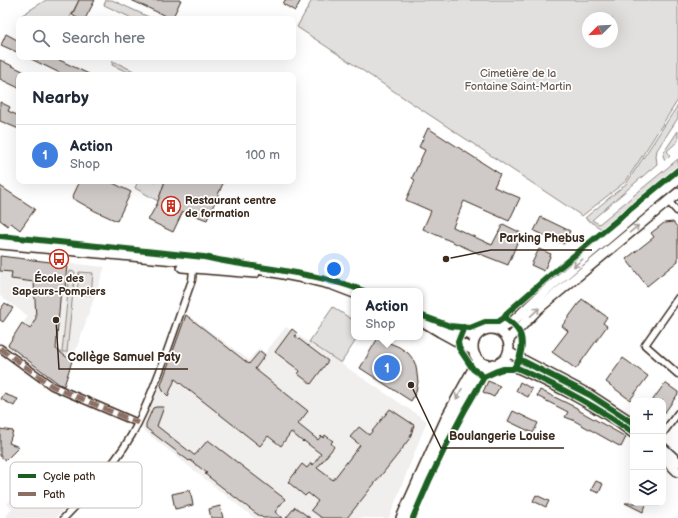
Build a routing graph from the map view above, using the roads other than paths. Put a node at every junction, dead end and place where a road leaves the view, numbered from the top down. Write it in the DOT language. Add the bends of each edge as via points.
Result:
graph roads {
  1 [pos="678,179"];
  2 [pos="662,193"];
  3 [pos="678,193"];
  4 [pos="668,201"];
  5 [pos="678,212"];
  6 [pos="0,244"];
  7 [pos="0,249"];
  8 [pos="193,268"];
  9 [pos="275,273"];
  10 [pos="351,292"];
  11 [pos="678,298"];
  12 [pos="423,321"];
  13 [pos="423,322"];
  14 [pos="498,330"];
  15 [pos="476,336"];
  16 [pos="508,340"];
  17 [pos="0,348"];
  18 [pos="473,350"];
  19 [pos="508,352"];
  20 [pos="478,360"];
  21 [pos="502,361"];
  22 [pos="493,364"];
  23 [pos="678,374"];
  24 [pos="678,413"];
  25 [pos="630,421"];
  26 [pos="138,424"];
  27 [pos="666,429"];
  28 [pos="630,431"];
  29 [pos="666,451"];
  30 [pos="666,460"];
  31 [pos="114,462"];
  32 [pos="678,462"];
  33 [pos="678,472"];
  34 [pos="73,508"];
  35 [pos="64,518"];
  36 [pos="401,518"];
  37 [pos="407,518"];
  1 -- 2 [label="main road"];
  2 -- 4 [label="main road"];
  2 -- 14 [label="main road, one-way" via="511,323"];
  3 -- 4 [label="main road"];
  4 -- 5 [label="street"];
  16 -- 4 [label="main road, one-way" via="538,309"];
  6 -- 9 [label="main road" via="240,266"];
  7 -- 8 [label="main road"];
  8 -- 9 [label="main road" via="242,273"];
  8 -- 26 [label="street" via="192,280"];
  9 -- 10 [label="main road" via="333,285"];
  11 -- 23 [label="street" via="645,345"];
  12 -- 15 [label="main road"];
  13 -- 18 [label="main road"];
  14 -- 15 [label="main road" via="489,328"];
  14 -- 16 [label="main road"];
  15 -- 18 [label="main road"];
  16 -- 19 [label="main road"];
  17 -- 26 [label="street" via="52,386"];
  18 -- 20 [label="main road"];
  19 -- 21 [label="main road"];
  19 -- 25 [label="main road" via="590,396"];
  20 -- 22 [label="main road"];
  20 -- 36 [label="main road, one-way" via="447,416"];
  21 -- 22 [label="main road"];
  21 -- 28 [label="main road" via="552,383"];
  22 -- 37 [label="main road" via="479,374"];
  24 -- 27 [label="street"];
  26 -- 31 [label="street"];
  29 -- 32 [label="main road"];
  30 -- 33 [label="main road"];
  34 -- 35 [label="street"];
}
